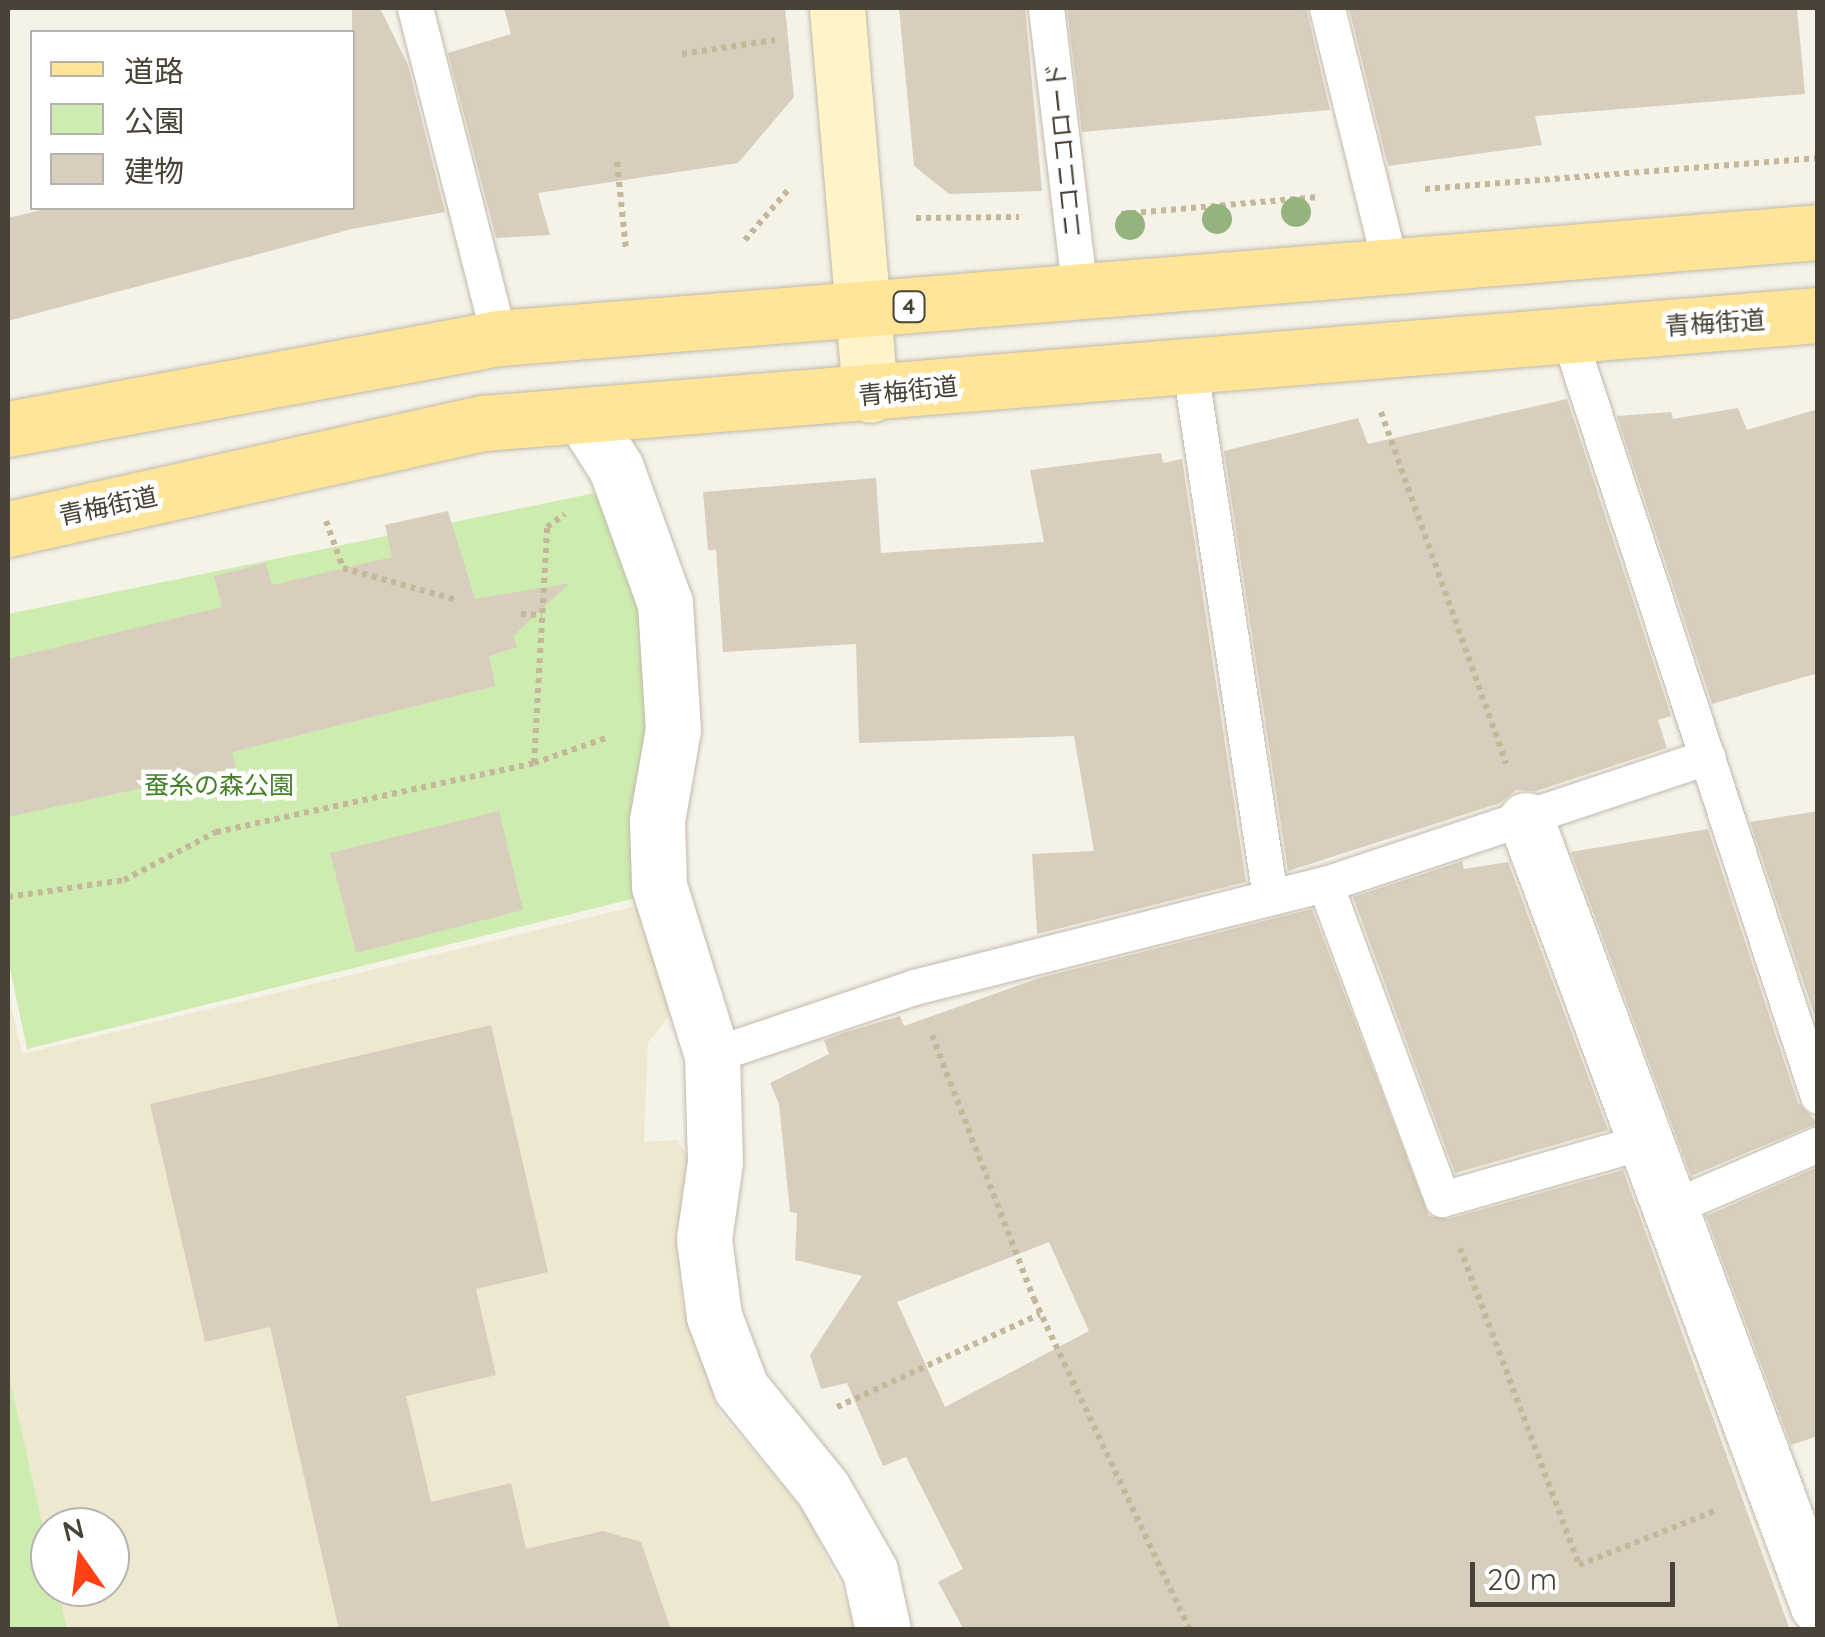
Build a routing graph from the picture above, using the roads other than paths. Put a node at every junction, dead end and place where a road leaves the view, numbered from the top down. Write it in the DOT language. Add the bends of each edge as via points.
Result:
graph roads {
  1 [pos="415,8"];
  2 [pos="837,8"];
  3 [pos="1046,8"];
  4 [pos="1327,8"];
  5 [pos="1818,232"];
  6 [pos="1392,268"];
  7 [pos="1080,292"];
  8 [pos="861,312"];
  9 [pos="1818,315"];
  10 [pos="1568,334"];
  11 [pos="500,338"];
  12 [pos="1189,362"];
  13 [pos="870,395"];
  14 [pos="583,416"];
  15 [pos="8,430"];
  16 [pos="8,528"];
  17 [pos="1706,757"];
  18 [pos="1526,820"];
  19 [pos="1325,884"];
  20 [pos="1270,897"];
  21 [pos="712,1055"];
  22 [pos="1818,1096"];
  23 [pos="1642,1142"];
  24 [pos="1818,1144"];
  25 [pos="1668,1209"];
  26 [pos="1818,1606"];
  27 [pos="884,1630"];
  1 -- 11 [label="lane"];
  2 -- 8 [label="street"];
  3 -- 7 [label="lane, ニコニコロード"];
  4 -- 6 [label="lane"];
  5 -- 6 [label="main road, 4"];
  6 -- 7 [label="main road, 4"];
  7 -- 8 [label="main road, 4"];
  8 -- 11 [label="main road, 4"];
  8 -- 13 [label="street"];
  9 -- 10 [label="main road, 青梅街道"];
  10 -- 12 [label="main road, 青梅街道"];
  10 -- 17 [label="lane"];
  11 -- 15 [label="main road, 4"];
  12 -- 13 [label="main road, 青梅街道"];
  12 -- 20 [label="lane"];
  13 -- 14 [label="main road, 青梅街道"];
  14 -- 16 [label="main road, 青梅街道" via="484,423"];
  14 -- 21 [label="street" via="616,468 665,603 672,729 657,821 659,886"];
  17 -- 18 [label="lane"];
  17 -- 22 [label="lane"];
  18 -- 19 [label="lane"];
  18 -- 23 [label="street"];
  19 -- 20 [label="lane"];
  19 -- 23 [label="lane" via="1442,1200"];
  20 -- 21 [label="lane" via="914,987"];
  21 -- 27 [label="street" via="716,1132 705,1278 726,1360 775,1436 823,1489 870,1571"];
  23 -- 25 [label="street"];
  24 -- 25 [label="lane"];
  25 -- 26 [label="street"];
}
